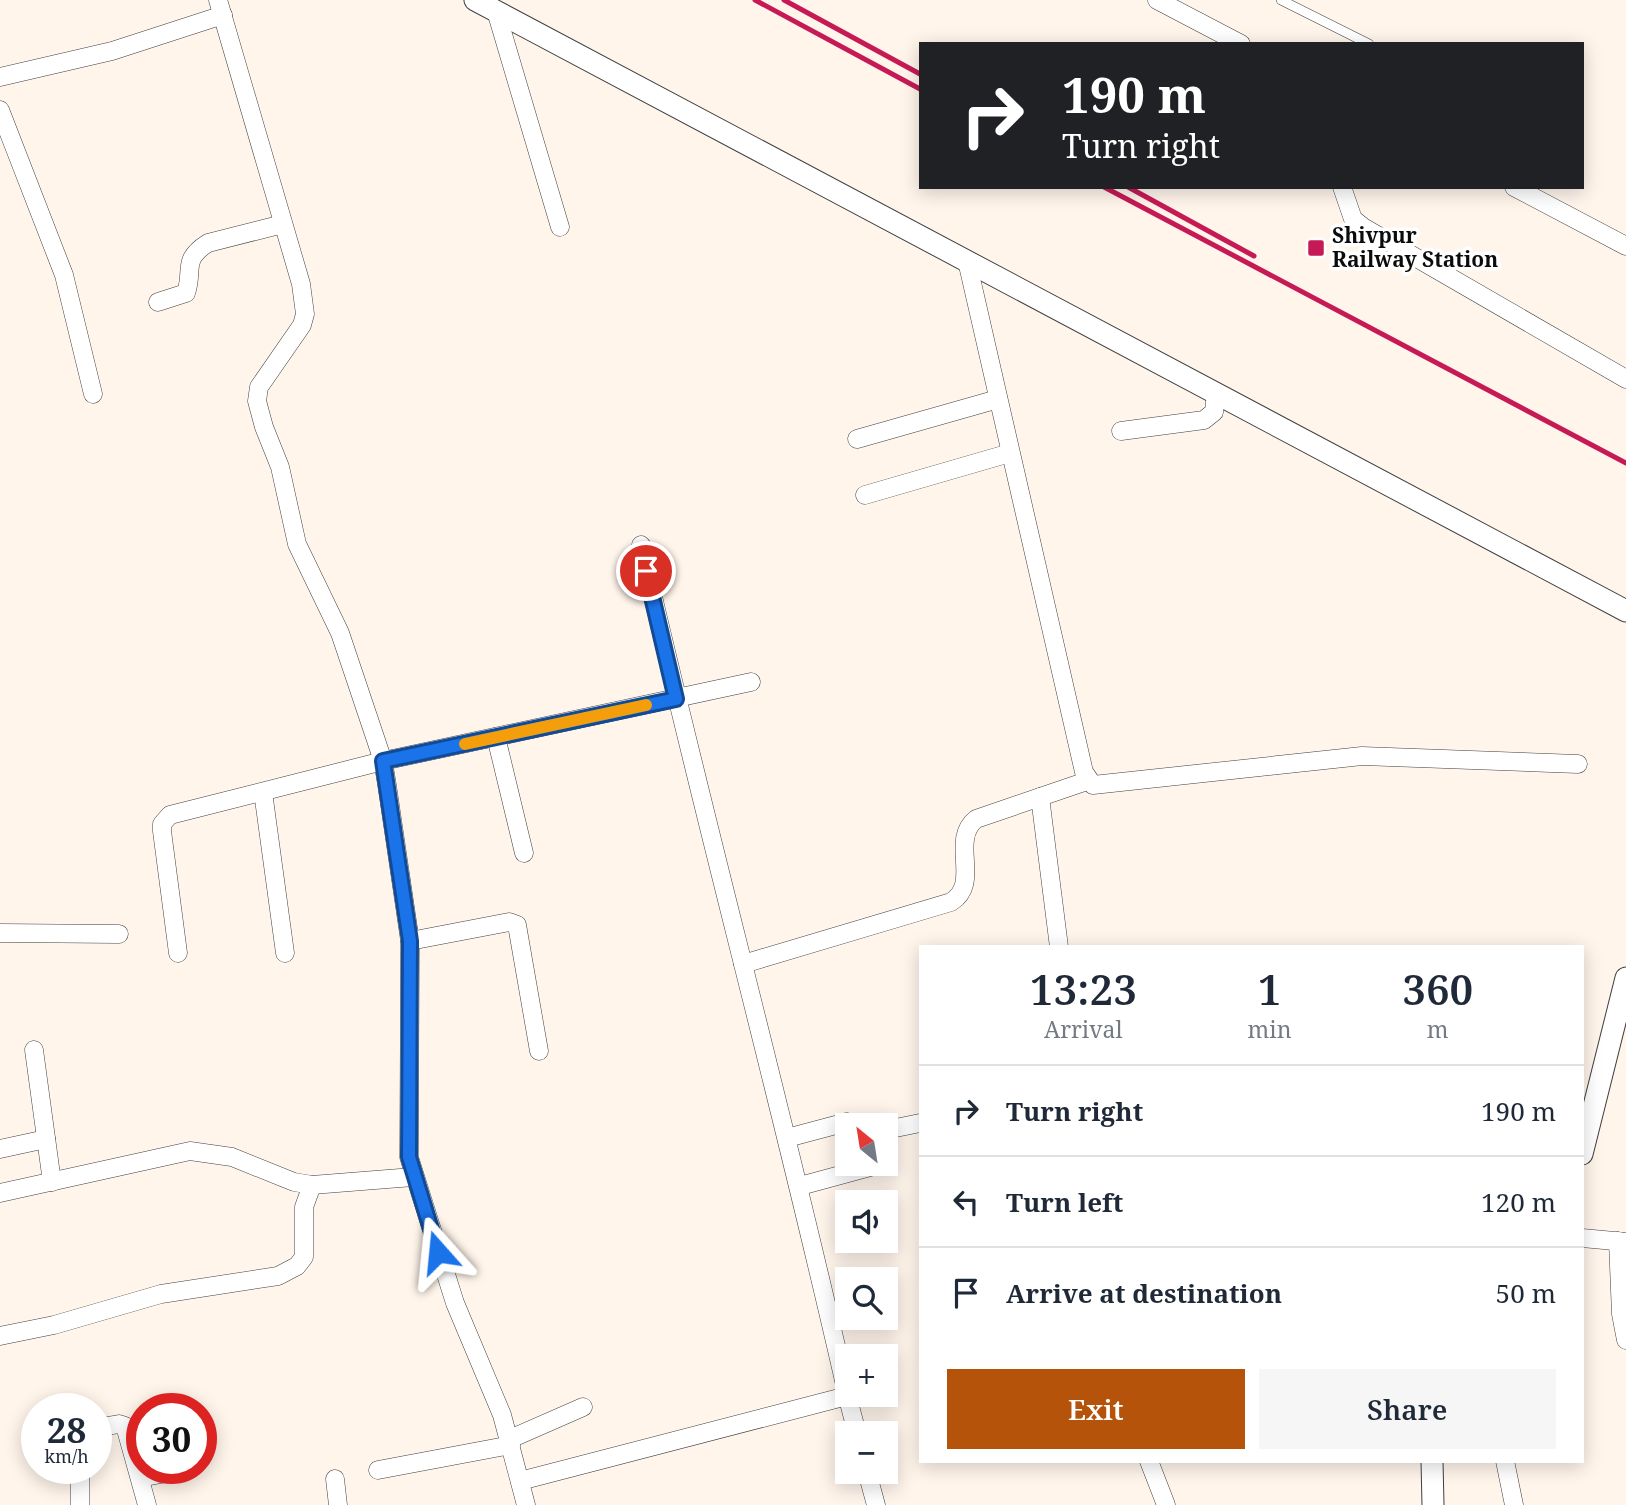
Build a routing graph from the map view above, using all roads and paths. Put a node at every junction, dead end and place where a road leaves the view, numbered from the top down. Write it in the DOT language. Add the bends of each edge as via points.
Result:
graph roads {
  1 [pos="475,0"];
  2 [pos="1157,0"];
  3 [pos="1281,0"];
  4 [pos="220,7"];
  5 [pos="496,11"];
  6 [pos="1237,42"];
  7 [pos="1365,42"];
  8 [pos="0,77"];
  9 [pos="0,110"];
  10 [pos="5,142"];
  11 [pos="1343,189"];
  12 [pos="1518,189"];
  13 [pos="284,224"];
  14 [pos="560,228"];
  15 [pos="1626,246"];
  16 [pos="967,261"];
  17 [pos="158,302"];
  18 [pos="1626,379"];
  19 [pos="1216,393"];
  20 [pos="93,394"];
  21 [pos="998,399"];
  22 [pos="1121,431"];
  23 [pos="857,439"];
  24 [pos="1010,453"];
  25 [pos="865,495"];
  26 [pos="640,545"];
  27 [pos="1626,611"];
  28 [pos="751,682"];
  29 [pos="676,699"];
  30 [pos="496,737"];
  31 [pos="383,761"];
  32 [pos="1578,764"];
  33 [pos="1087,780"];
  34 [pos="264,792"];
  35 [pos="1040,797"];
  36 [pos="524,853"];
  37 [pos="0,933"];
  38 [pos="119,934"];
  39 [pos="410,941"];
  40 [pos="1059,945"];
  41 [pos="178,953"];
  42 [pos="285,953"];
  43 [pos="743,964"];
  44 [pos="1626,978"];
  45 [pos="1621,1029"];
  46 [pos="34,1050"];
  47 [pos="539,1051"];
  48 [pos="919,1123"];
  49 [pos="835,1125"];
  50 [pos="898,1128"];
  51 [pos="787,1138"];
  52 [pos="46,1139"];
  53 [pos="1584,1148"];
  54 [pos="0,1149"];
  55 [pos="836,1176"];
  56 [pos="413,1177"];
  57 [pos="52,1182"];
  58 [pos="312,1185"];
  59 [pos="800,1186"];
  60 [pos="0,1193"];
  61 [pos="1584,1238"];
  62 [pos="1622,1241"];
  63 [pos="0,1336"];
  64 [pos="1626,1340"];
  65 [pos="836,1344"];
  66 [pos="835,1398"];
  67 [pos="583,1407"];
  68 [pos="511,1442"];
  69 [pos="1150,1463"];
  70 [pos="1432,1463"];
  71 [pos="1505,1463"];
  72 [pos="378,1471"];
  73 [pos="335,1479"];
  74 [pos="520,1481"];
  75 [pos="80,1484"];
  76 [pos="142,1484"];
  77 [pos="870,1484"];
  78 [pos="80,1505"];
  79 [pos="147,1505"];
  80 [pos="338,1505"];
  81 [pos="526,1505"];
  82 [pos="876,1505"];
  83 [pos="1166,1505"];
  84 [pos="1433,1505"];
  85 [pos="1514,1505"];
  1 -- 5 [label="street"];
  2 -- 6 [label="street"];
  3 -- 7 [label="lane"];
  4 -- 8 [label="street" via="113,51"];
  4 -- 13 [label="street"];
  5 -- 14 [label="street"];
  5 -- 16 [label="street"];
  9 -- 10 [label="street"];
  10 -- 20 [label="street" via="64,275"];
  11 -- 18 [label="street" via="1353,219 1363,227"];
  12 -- 15 [label="street"];
  13 -- 17 [label="street" via="208,243 189,263 186,293"];
  13 -- 31 [label="street" via="301,284 304,314 302,325 259,387 257,401 280,467 297,544 340,633"];
  16 -- 19 [label="street"];
  16 -- 21 [label="street"];
  19 -- 22 [label="street" via="1214,412 1204,420"];
  19 -- 27 [label="street"];
  21 -- 23 [label="street"];
  21 -- 24 [label="street"];
  24 -- 25 [label="street"];
  24 -- 33 [label="street"];
  26 -- 29 [label="street"];
  28 -- 29 [label="street"];
  29 -- 30 [label="street"];
  29 -- 43 [label="street"];
  30 -- 31 [label="street"];
  30 -- 36 [label="street"];
  31 -- 34 [label="street"];
  31 -- 39 [label="street"];
  32 -- 33 [label="street" via="1363,756 1101,787"];
  33 -- 35 [label="street"];
  34 -- 41 [label="street" via="170,815 162,824"];
  34 -- 42 [label="street"];
  35 -- 40 [label="street"];
  35 -- 43 [label="street" via="968,825 964,835 966,885 961,896 951,902"];
  37 -- 38 [label="street"];
  39 -- 47 [label="street" via="509,922 517,925"];
  39 -- 56 [label="street" via="409,1157"];
  43 -- 51 [label="street"];
  44 -- 45 [label="street"];
  45 -- 53 [label="street"];
  46 -- 52 [label="street"];
  48 -- 50 [label="street"];
  49 -- 51 [label="street"];
  51 -- 59 [label="street"];
  52 -- 54 [label="street"];
  52 -- 57 [label="street"];
  55 -- 59 [label="street"];
  56 -- 58 [label="street"];
  56 -- 68 [label="street" via="455,1303"];
  57 -- 58 [label="street" via="190,1151 232,1157"];
  57 -- 60 [label="street"];
  58 -- 63 [label="street" via="304,1207 304,1257 288,1272 161,1294"];
  59 -- 65 [label="street"];
  61 -- 62 [label="street"];
  62 -- 64 [label="street" via="1621,1314"];
  66 -- 74 [label="street"];
  67 -- 68 [label="street"];
  68 -- 72 [label="street"];
  68 -- 74 [label="street"];
  69 -- 83 [label="street"];
  70 -- 84 [label="street"];
  71 -- 85 [label="street"];
  73 -- 80 [label="street"];
  74 -- 81 [label="street"];
  75 -- 78 [label="street"];
  76 -- 79 [label="street"];
  77 -- 82 [label="street"];
}
